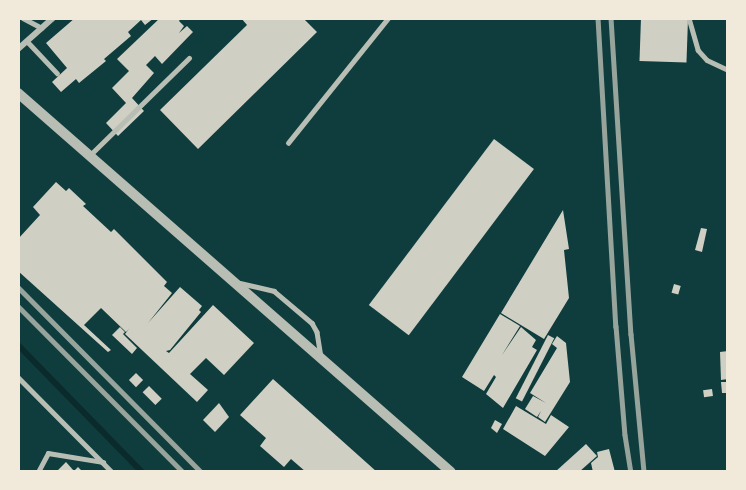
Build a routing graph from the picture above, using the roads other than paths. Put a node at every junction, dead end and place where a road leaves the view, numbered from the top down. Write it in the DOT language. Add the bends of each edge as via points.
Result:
graph roads {
  1 [pos="23,18"];
  2 [pos="53,18"];
  3 [pos="388,18"];
  4 [pos="689,18"];
  5 [pos="42,28"];
  6 [pos="27,41"];
  7 [pos="18,49"];
  8 [pos="189,58"];
  9 [pos="728,70"];
  10 [pos="57,73"];
  11 [pos="18,93"];
  12 [pos="288,143"];
  13 [pos="89,156"];
  14 [pos="234,282"];
  15 [pos="321,357"];
  16 [pos="18,378"];
  17 [pos="103,462"];
  18 [pos="38,472"];
  19 [pos="112,472"];
  20 [pos="451,472"];
  1 -- 5 [label="lane"];
  2 -- 5 [label="street"];
  3 -- 12 [label="lane"];
  4 -- 9 [label="lane" via="698,50 707,60"];
  5 -- 6 [label="street"];
  6 -- 7 [label="street"];
  6 -- 10 [label="lane"];
  8 -- 13 [label="lane"];
  11 -- 13 [label="street"];
  13 -- 14 [label="street"];
  14 -- 15 [label="street"];
  14 -- 15 [label="lane" via="268,289 283,297 315,327"];
  15 -- 20 [label="street"];
  16 -- 17 [label="lane"];
  17 -- 18 [label="lane" via="48,453"];
  17 -- 19 [label="lane"];
}
